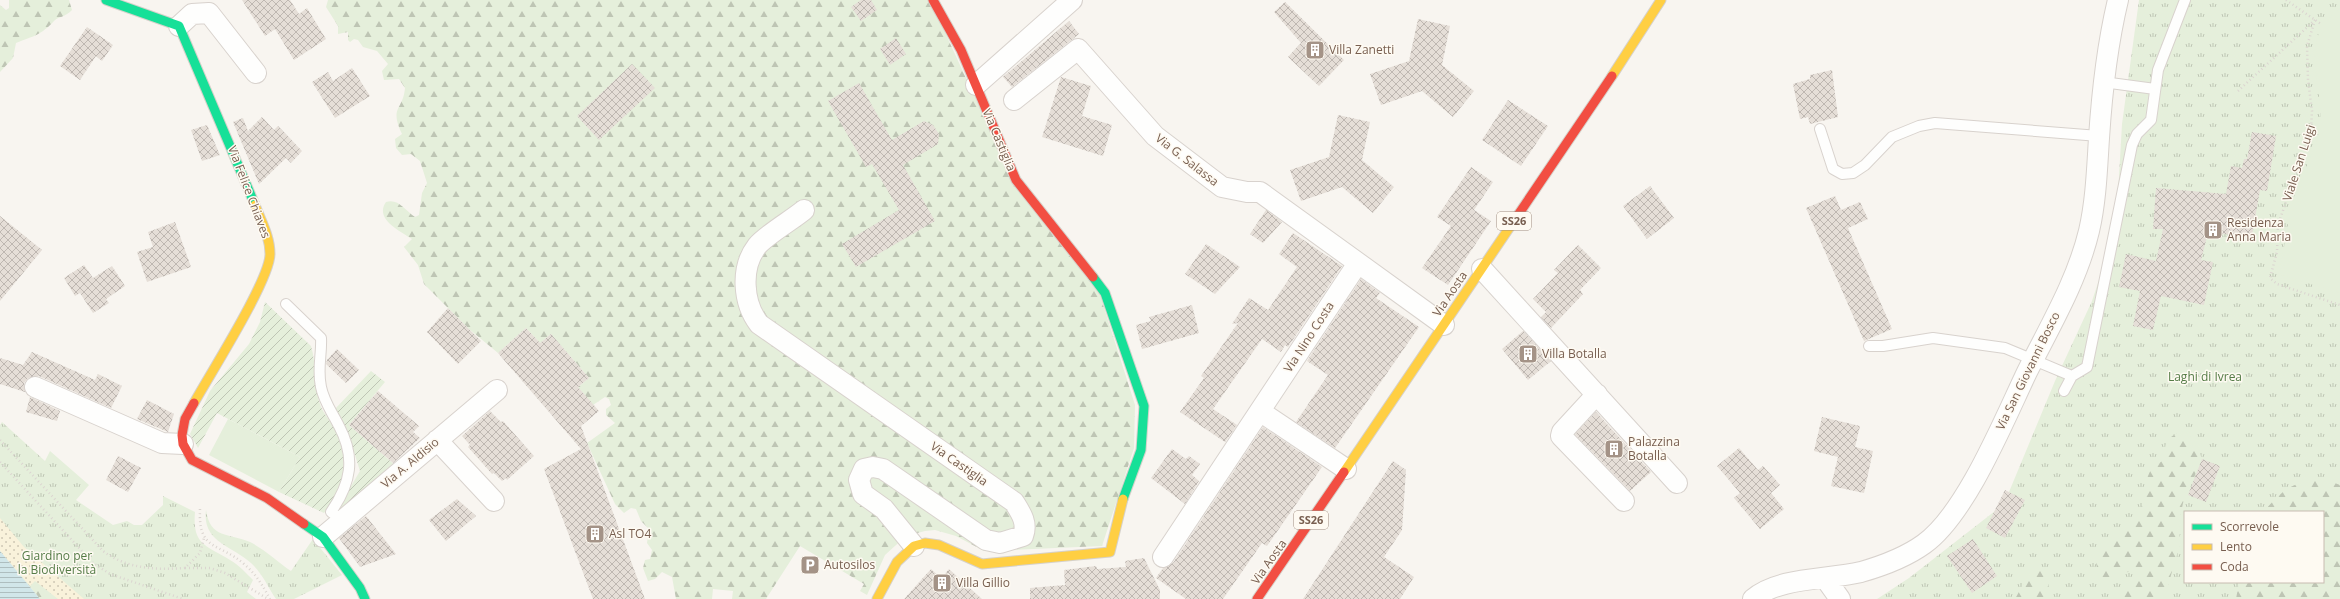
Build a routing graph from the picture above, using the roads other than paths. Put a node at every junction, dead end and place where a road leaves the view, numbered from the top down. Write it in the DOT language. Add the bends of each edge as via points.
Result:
graph roads {
  1 [pos="106,0"];
  2 [pos="933,0"];
  3 [pos="1072,0"];
  4 [pos="1661,0"];
  5 [pos="2118,0"];
  6 [pos="2185,0"];
  7 [pos="179,26"];
  8 [pos="256,73"];
  9 [pos="2103,82"];
  10 [pos="976,85"];
  11 [pos="2155,89"];
  12 [pos="1014,100"];
  13 [pos="1820,129"];
  14 [pos="2099,136"];
  15 [pos="804,210"];
  16 [pos="1358,263"];
  17 [pos="1482,269"];
  18 [pos="286,304"];
  19 [pos="1444,325"];
  20 [pos="1869,346"];
  21 [pos="2034,359"];
  22 [pos="2072,376"];
  23 [pos="35,386"];
  24 [pos="496,390"];
  25 [pos="2064,391"];
  26 [pos="1597,394"];
  27 [pos="1261,412"];
  28 [pos="437,440"];
  29 [pos="183,444"];
  30 [pos="1346,469"];
  31 [pos="1677,483"];
  32 [pos="494,501"];
  33 [pos="1624,501"];
  34 [pos="343,520"];
  35 [pos="323,537"];
  36 [pos="914,546"];
  37 [pos="1163,557"];
  38 [pos="1825,578"];
  39 [pos="365,599"];
  40 [pos="877,599"];
  41 [pos="1257,599"];
  42 [pos="1753,599"];
  43 [pos="1840,599"];
  1 -- 7 [label="street"];
  2 -- 10 [label="street" via="961,50"];
  3 -- 10 [label="street"];
  4 -- 17 [label="street, Via Aosta / SS26"];
  5 -- 9 [label="street, Via San Giovanni Bosco"];
  6 -- 11 [label="lane" via="2158,70"];
  7 -- 8 [label="street" via="192,14 209,13 247,51"];
  7 -- 29 [label="street, Via Felice Chiaves" via="250,191 267,234 270,255 263,280 185,420"];
  9 -- 11 [label="lane"];
  9 -- 14 [label="street, Via San Giovanni Bosco"];
  10 -- 36 [label="street, Via Castiglia" via="1016,180 1104,293 1144,406 1141,450 1122,502 1110,552 980,564 934,543 919,543"];
  11 -- 22 [label="lane" via="2151,120 2137,134 2132,145 2090,360 2087,367"];
  12 -- 16 [label="street, Via G. Salassa" via="1078,49 1155,136 1222,187 1260,192"];
  13 -- 14 [label="lane" via="1833,169 1842,174 1853,173 1865,165 1892,137 1935,122"];
  14 -- 21 [label="street, Via San Giovanni Bosco" via="2093,205 2083,254 2066,296"];
  15 -- 36 [label="street, Via Castiglia" via="757,246 749,262 745,279 753,315 759,324 1014,502 1024,523 1023,536 1000,543 986,540 883,469 864,469 859,480 863,494 884,509"];
  16 -- 19 [label="street, Via G. Salassa"];
  16 -- 27 [label="street, Via Nino Costa"];
  17 -- 19 [label="street, Via Aosta / SS26"];
  17 -- 26 [label="street"];
  18 -- 34 [label="lane" via="321,338 321,386 325,401 345,439 351,464 342,493 331,512"];
  19 -- 30 [label="street, Via Aosta / SS26"];
  20 -- 21 [label="lane" via="1933,338 2013,349"];
  21 -- 22 [label="lane"];
  21 -- 38 [label="street, Via San Giovanni Bosco" via="1980,468 1944,528 1924,544 1898,559 1860,572"];
  22 -- 25 [label="lane"];
  23 -- 29 [label="street" via="162,443"];
  24 -- 28 [label="street, Via A. Aldisio"];
  26 -- 31 [label="street"];
  26 -- 33 [label="street" via="1561,436"];
  27 -- 30 [label="street"];
  27 -- 37 [label="street, Via Nino Costa"];
  28 -- 32 [label="street"];
  28 -- 34 [label="street, Via A. Aldisio"];
  29 -- 35 [label="street" via="192,460 267,498"];
  30 -- 41 [label="street, Via Aosta / SS26"];
  34 -- 35 [label="street, Via A. Aldisio"];
  35 -- 39 [label="street" via="360,588"];
  36 -- 40 [label="street, Via Castiglia" via="905,550 895,562"];
  38 -- 42 [label="street, Via San Giovanni Bosco" via="1770,588"];
  38 -- 43 [label="street"];
}
